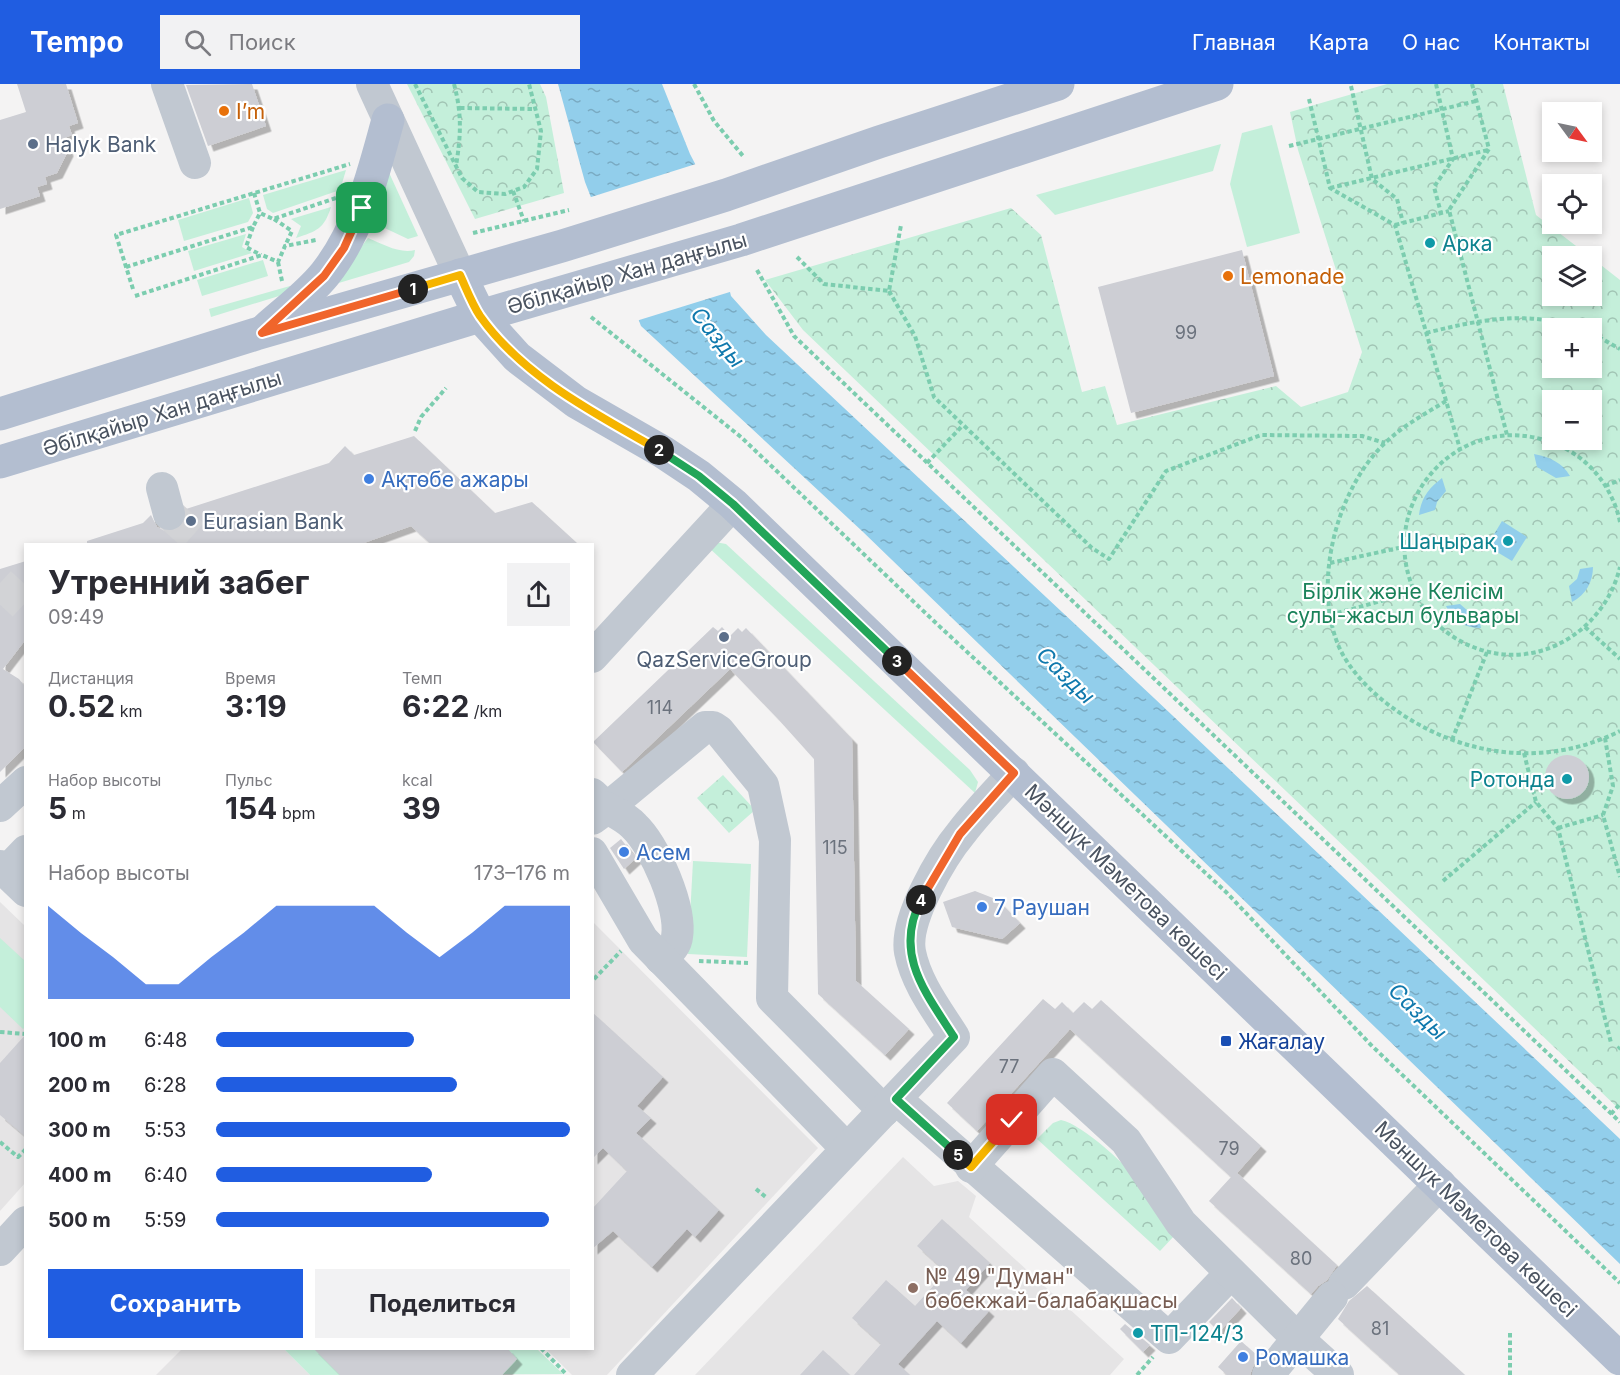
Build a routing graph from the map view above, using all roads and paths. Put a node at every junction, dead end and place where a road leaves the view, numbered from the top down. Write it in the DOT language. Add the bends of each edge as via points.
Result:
graph roads {
  1 [pos="167,84"];
  2 [pos="372,84"];
  3 [pos="415,84"];
  4 [pos="454,84"];
  5 [pos="530,84"];
  6 [pos="694,84"];
  7 [pos="1059,84"];
  8 [pos="1068,84"];
  9 [pos="1217,84"];
  10 [pos="1436,84"];
  11 [pos="1472,84"];
  12 [pos="1351,86"];
  13 [pos="1309,99"];
  14 [pos="1476,101"];
  15 [pos="460,108"];
  16 [pos="536,109"];
  17 [pos="1442,109"];
  18 [pos="388,120"];
  19 [pos="1361,129"];
  20 [pos="1318,139"];
  21 [pos="1289,146"];
  22 [pos="1489,149"];
  23 [pos="1004,153"];
  24 [pos="743,156"];
  25 [pos="1453,159"];
  26 [pos="195,163"];
  27 [pos="353,163"];
  28 [pos="456,167"];
  29 [pos="1372,179"];
  30 [pos="1330,188"];
  31 [pos="513,191"];
  32 [pos="254,193"];
  33 [pos="343,196"];
  34 [pos="569,210"];
  35 [pos="1449,210"];
  36 [pos="260,213"];
  37 [pos="1441,213"];
  38 [pos="273,219"];
  39 [pos="524,221"];
  40 [pos="1403,223"];
  41 [pos="902,225"];
  42 [pos="1395,225"];
  43 [pos="253,227"];
  44 [pos="473,233"];
  45 [pos="319,239"];
  46 [pos="285,246"];
  47 [pos="262,255"];
  48 [pos="796,257"];
  49 [pos="278,262"];
  50 [pos="126,267"];
  51 [pos="757,270"];
  52 [pos="460,275"];
  53 [pos="282,281"];
  54 [pos="133,289"];
  55 [pos="889,291"];
  56 [pos="135,296"];
  57 [pos="480,316"];
  58 [pos="591,317"];
  59 [pos="1542,319"];
  60 [pos="1477,321"];
  61 [pos="262,333"];
  62 [pos="1426,333"];
  63 [pos="1602,339"];
  64 [pos="212,348"];
  65 [pos="1620,349"];
  66 [pos="446,388"];
  67 [pos="227,393"];
  68 [pos="1446,401"];
  69 [pos="1,413"];
  70 [pos="963,425"];
  71 [pos="415,431"];
  72 [pos="1507,435"];
  73 [pos="1385,443"];
  74 [pos="1460,449"];
  75 [pos="6,460"];
  76 [pos="927,463"];
  77 [pos="1620,480"];
  78 [pos="1605,486"];
  79 [pos="733,504"];
  80 [pos="1620,522"];
  81 [pos="1403,547"];
  82 [pos="1330,563"];
  83 [pos="1620,567"];
  84 [pos="1414,592"];
  85 [pos="1330,615"];
  86 [pos="1585,627"];
  87 [pos="1487,652"];
  88 [pos="594,655"];
  89 [pos="1620,658"];
  90 [pos="1620,731"];
  91 [pos="1605,738"];
  92 [pos="1452,741"];
  93 [pos="1524,753"];
  94 [pos="1014,773"];
  95 [pos="24,784"];
  96 [pos="1536,802"];
  97 [pos="0,806"];
  98 [pos="597,807"];
  99 [pos="1603,815"];
  100 [pos="1558,828"];
  101 [pos="594,856"];
  102 [pos="1620,877"];
  103 [pos="1443,881"];
  104 [pos="639,933"];
  105 [pos="661,959"];
  106 [pos="773,964"];
  107 [pos="594,979"];
  108 [pos="0,1032"];
  109 [pos="24,1034"];
  110 [pos="1611,1043"];
  111 [pos="1620,1104"];
  112 [pos="890,1105"];
  113 [pos="1611,1114"];
  114 [pos="1620,1122"];
  115 [pos="0,1142"];
  116 [pos="847,1149"];
  117 [pos="24,1151"];
  118 [pos="971,1167"];
  119 [pos="1440,1184"];
  120 [pos="24,1224"];
  121 [pos="0,1250"];
  122 [pos="1231,1273"];
  123 [pos="1620,1283"];
  124 [pos="1510,1331"];
  125 [pos="1298,1339"];
  126 [pos="543,1350"];
  127 [pos="1620,1359"];
  128 [pos="567,1375"];
  129 [pos="632,1375"];
  130 [pos="1268,1375"];
  131 [pos="1338,1375"];
  132 [pos="1510,1375"];
  1 -- 26 [label="street"];
  2 -- 18 [label="street, Мәншүк Мәметова көшесі"];
  3 -- 28 [label="path"];
  4 -- 15 [label="path"];
  5 -- 16 [label="path"];
  6 -- 24 [label="path" via="714,121"];
  7 -- 52 [label="main road, Әбілқайыр Хан даңғылы" via="726,195"];
  8 -- 23 [label="main road" via="1029,105 1015,119 1006,133"];
  9 -- 23 [label="main road, Әбілқайыр Хан даңғылы"];
  10 -- 17 [label="path"];
  11 -- 14 [label="path"];
  12 -- 19 [label="path"];
  13 -- 20 [label="path"];
  14 -- 17 [label="path"];
  14 -- 22 [label="path"];
  15 -- 16 [label="path"];
  15 -- 28 [label="path"];
  16 -- 31 [label="path" via="541,131 537,169 524,187"];
  17 -- 19 [label="path"];
  17 -- 25 [label="path"];
  18 -- 52 [label="street, Мәншүк Мәметова көшесі"];
  18 -- 61 [label="main road" via="362,208 344,248 324,276"];
  19 -- 20 [label="path"];
  19 -- 29 [label="path"];
  20 -- 21 [label="path"];
  20 -- 30 [label="path"];
  22 -- 25 [label="path"];
  22 -- 35 [label="path"];
  23 -- 57 [label="main road, Әбілқайыр Хан даңғылы" via="741,240"];
  25 -- 29 [label="path"];
  25 -- 37 [label="path" via="1434,187"];
  27 -- 32 [label="path"];
  28 -- 31 [label="path" via="478,192"];
  29 -- 30 [label="path"];
  29 -- 40 [label="path" via="1397,199"];
  30 -- 42 [label="path"];
  31 -- 39 [label="path"];
  32 -- 36 [label="path"];
  32 -- 50 [label="path" via="116,235"];
  33 -- 38 [label="path"];
  34 -- 39 [label="path"];
  35 -- 37 [label="path"];
  35 -- 60 [label="path"];
  36 -- 38 [label="path"];
  36 -- 43 [label="path"];
  37 -- 40 [label="path"];
  38 -- 46 [label="path" via="292,231"];
  39 -- 44 [label="path"];
  40 -- 42 [label="path"];
  41 -- 55 [label="path"];
  42 -- 62 [label="path"];
  43 -- 47 [label="path" via="246,247"];
  43 -- 50 [label="path"];
  45 -- 46 [label="path"];
  46 -- 49 [label="path"];
  47 -- 49 [label="path"];
  47 -- 56 [label="path"];
  48 -- 55 [label="path" via="824,284"];
  49 -- 53 [label="path"];
  50 -- 54 [label="path"];
  51 -- 76 [label="path" via="794,336"];
  52 -- 57 [label="main road, Мәншүк Мәметова көшесі"];
  52 -- 61 [label="main road, Әбілқайыр Хан даңғылы"];
  55 -- 70 [label="path" via="915,336 934,398"];
  57 -- 67 [label="main road, Әбілқайыр Хан даңғылы"];
  57 -- 79 [label="main road, Мәншүк Мәметова көшесі" via="517,357 558,389 663,452"];
  58 -- 123 [label="path" via="741,437 1226,892 1371,1045"];
  59 -- 60 [label="path"];
  60 -- 62 [label="path"];
  60 -- 72 [label="path"];
  61 -- 64 [label="main road, Әбілқайыр Хан даңғылы"];
  62 -- 68 [label="path"];
  63 -- 65 [label="path"];
  64 -- 67 [label="main road"];
  64 -- 69 [label="main road, Әбілқайыр Хан даңғылы"];
  66 -- 71 [label="path" via="421,417"];
  67 -- 75 [label="main road, Әбілқайыр Хан даңғылы"];
  68 -- 73 [label="path" via="1417,417"];
  68 -- 74 [label="path"];
  69 -- 75 [label="main road"];
  70 -- 73 [label="path" via="1092,548 1109,559 1166,471 1261,435 1362,436"];
  70 -- 76 [label="path"];
  72 -- 74 [label="path"];
  72 -- 78 [label="path" via="1563,447 1587,464"];
  73 -- 82 [label="path" via="1370,459 1347,499"];
  74 -- 81 [label="path" via="1444,460 1418,490 1407,517"];
  76 -- 113 [label="path"];
  77 -- 78 [label="path"];
  78 -- 80 [label="path"];
  79 -- 88 [label="street"];
  79 -- 94 [label="main road, Мәншүк Мәметова көшесі"];
  81 -- 82 [label="path"];
  81 -- 84 [label="path"];
  82 -- 85 [label="path"];
  83 -- 86 [label="path" via="1605,604"];
  84 -- 85 [label="path"];
  84 -- 87 [label="path" via="1436,624"];
  85 -- 92 [label="path" via="1340,649 1369,688 1404,716"];
  86 -- 87 [label="path" via="1568,640 1529,654"];
  86 -- 89 [label="path"];
  87 -- 92 [label="path"];
  90 -- 91 [label="path"];
  91 -- 93 [label="path"];
  91 -- 99 [label="path" via="1613,786"];
  92 -- 93 [label="path" via="1505,753"];
  93 -- 96 [label="path"];
  94 -- 112 [label="street" via="960,834 916,909 909,949 927,994 954,1037"];
  94 -- 119 [label="main road, Мәншүк Мәметова көшесі"];
  95 -- 97 [label="street"];
  96 -- 100 [label="path"];
  96 -- 103 [label="path"];
  98 -- 105 [label="street" via="636,827 661,866 677,917 677,939"];
  98 -- 106 [label="street" via="705,727 713,726 719,731 765,789 775,840"];
  99 -- 100 [label="path"];
  99 -- 102 [label="path"];
  100 -- 110 [label="path"];
  101 -- 104 [label="street"];
  104 -- 105 [label="street"];
  104 -- 107 [label="path"];
  105 -- 106 [label="path"];
  105 -- 116 [label="street"];
  106 -- 112 [label="street" via="772,998"];
  108 -- 109 [label="path"];
  111 -- 113 [label="path"];
  112 -- 116 [label="street"];
  112 -- 118 [label="street"];
  113 -- 114 [label="path"];
  115 -- 117 [label="path" via="18,1157"];
  116 -- 129 [label="street"];
  118 -- 122 [label="street" via="1168,1338"];
  118 -- 122 [label="street" via="1053,1074 1126,1141 1181,1223"];
  119 -- 125 [label="street" via="1338,1290"];
  119 -- 127 [label="main road, Мәншүк Мәметова көшесі"];
  120 -- 121 [label="street"];
  122 -- 125 [label="street"];
  124 -- 132 [label="path"];
  125 -- 130 [label="street"];
  125 -- 131 [label="street"];
  126 -- 128 [label="path"];
}
